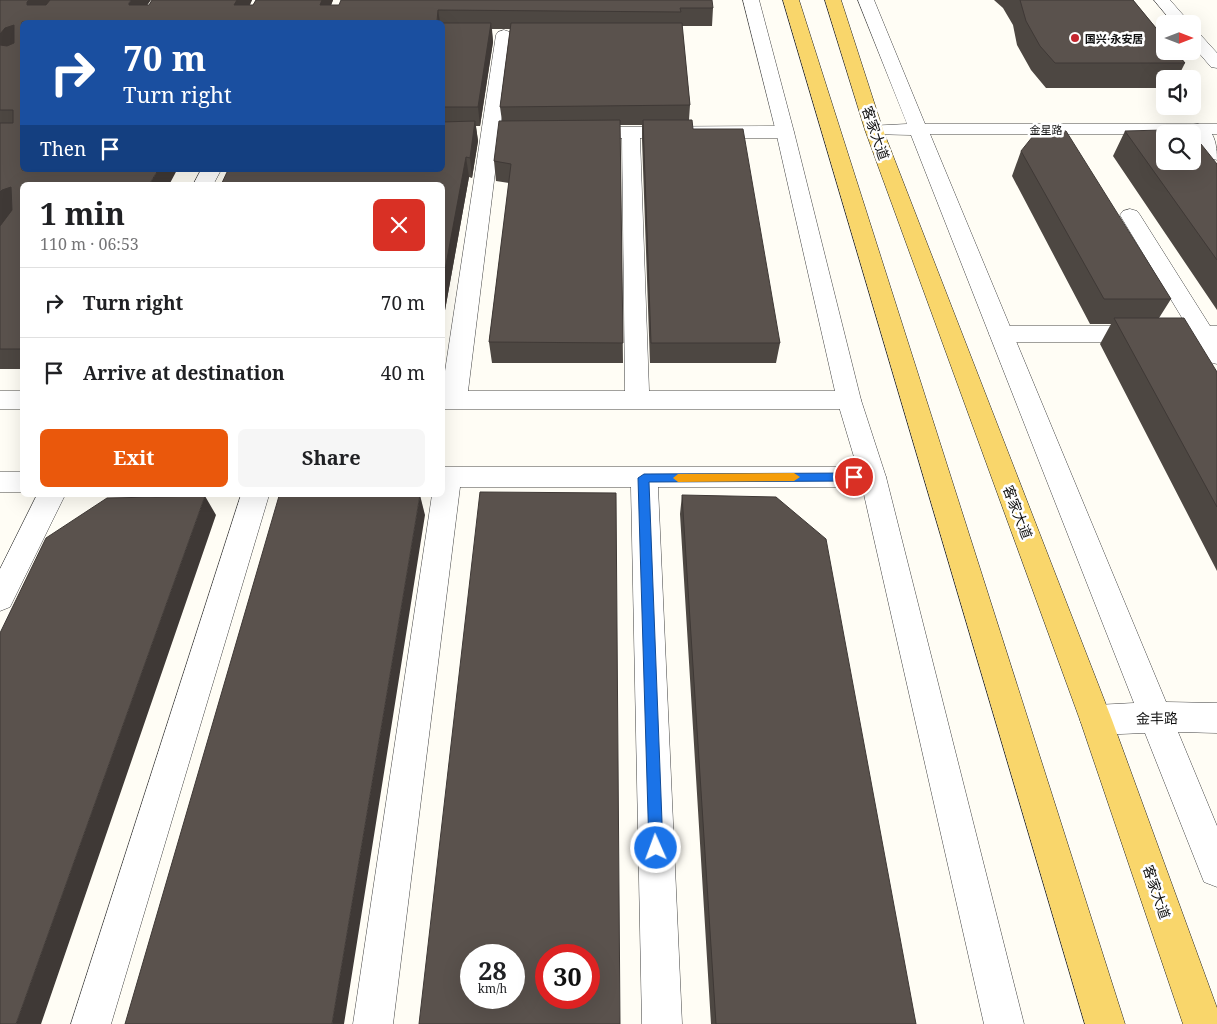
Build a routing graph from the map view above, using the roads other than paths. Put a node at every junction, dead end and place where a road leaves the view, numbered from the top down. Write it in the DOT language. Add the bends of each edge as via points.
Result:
graph roads {
  1 [pos="751,0"];
  2 [pos="791,0"];
  3 [pos="833,0"];
  4 [pos="866,0"];
  5 [pos="1162,0"];
  6 [pos="1175,15"];
  7 [pos="505,35"];
  8 [pos="1201,38"];
  9 [pos="1217,63"];
  10 [pos="918,128"];
  11 [pos="1156,129"];
  12 [pos="1201,129"];
  13 [pos="1217,129"];
  14 [pos="874,130"];
  15 [pos="785,132"];
  16 [pos="632,133"];
  17 [pos="1201,133"];
  18 [pos="565,134"];
  19 [pos="1217,154"];
  20 [pos="1130,215"];
  21 [pos="1001,334"];
  22 [pos="1210,334"];
  23 [pos="1217,356"];
  24 [pos="0,400"];
  25 [pos="20,400"];
  26 [pos="448,400"];
  27 [pos="637,400"];
  28 [pos="849,400"];
  29 [pos="445,477"];
  30 [pos="873,477"];
  31 [pos="644,478"];
  32 [pos="0,482"];
  33 [pos="20,482"];
  34 [pos="50,497"];
  35 [pos="254,497"];
  36 [pos="442,497"];
  37 [pos="0,598"];
  38 [pos="1155,717"];
  39 [pos="1217,718"];
  40 [pos="1096,720"];
  41 [pos="1217,869"];
  42 [pos="91,1024"];
  43 [pos="373,1024"];
  44 [pos="662,1024"];
  45 [pos="1004,1024"];
  46 [pos="1105,1024"];
  47 [pos="1203,1024"];
  1 -- 15 [label="street"];
  2 -- 46 [label="main road"];
  3 -- 14 [label="main road, 客家大道"];
  4 -- 10 [label="street"];
  5 -- 6 [label="street"];
  7 -- 26 [label="street"];
  8 -- 9 [label="street"];
  10 -- 11 [label="street, 金星路"];
  10 -- 14 [label="street, 金星路"];
  10 -- 21 [label="street"];
  12 -- 13 [label="street, 金星路"];
  14 -- 40 [label="main road, 客家大道"];
  15 -- 16 [label="street"];
  15 -- 28 [label="street"];
  16 -- 18 [label="street"];
  16 -- 27 [label="street"];
  17 -- 19 [label="street"];
  20 -- 22 [label="street"];
  21 -- 22 [label="street"];
  21 -- 38 [label="street"];
  22 -- 23 [label="street"];
  24 -- 25 [label="street"];
  26 -- 27 [label="street"];
  27 -- 28 [label="street"];
  28 -- 30 [label="street"];
  29 -- 31 [label="street"];
  30 -- 31 [label="street"];
  30 -- 45 [label="street"];
  31 -- 44 [label="street"];
  32 -- 33 [label="street"];
  34 -- 37 [label="street"];
  35 -- 42 [label="street"];
  36 -- 43 [label="street"];
  38 -- 39 [label="street, 金丰路"];
  38 -- 40 [label="street, 金丰路"];
  38 -- 41 [label="street"];
  40 -- 47 [label="main road, 客家大道"];
}
